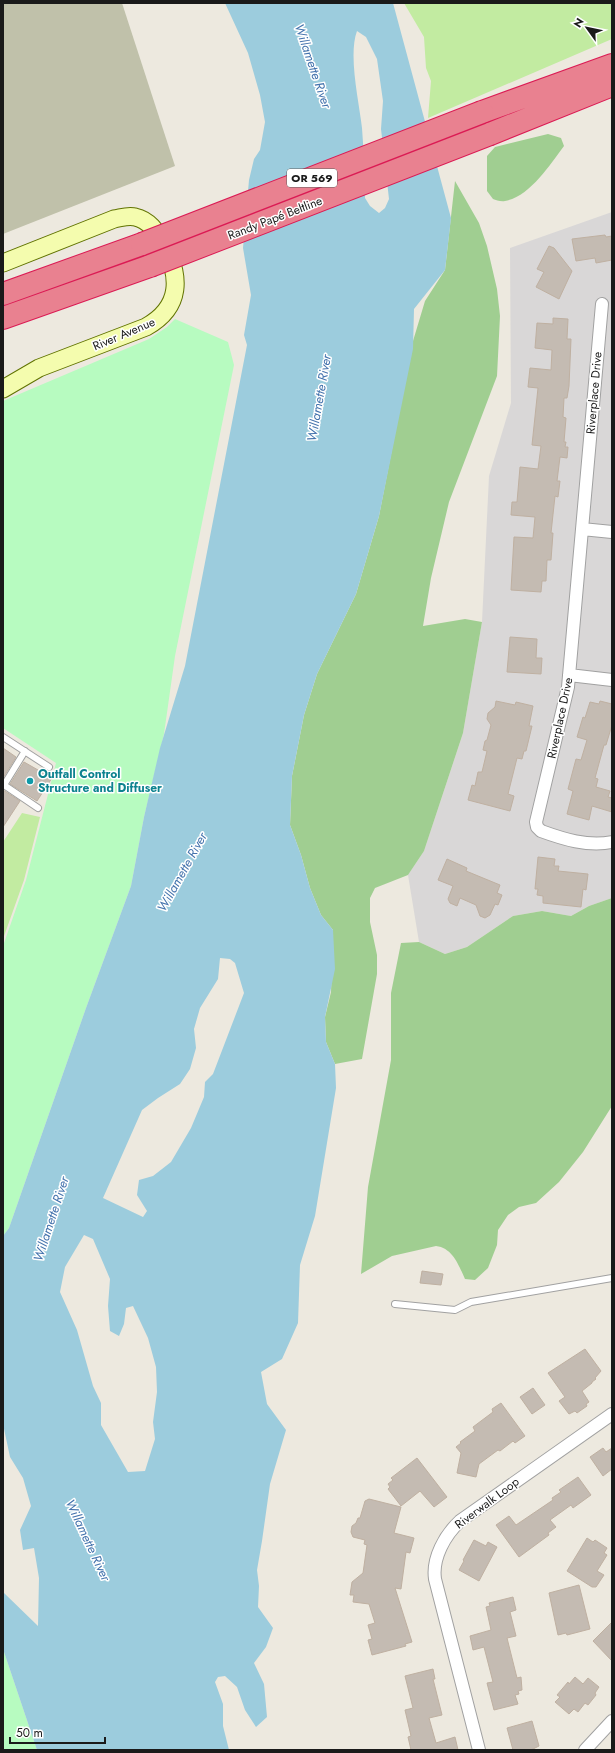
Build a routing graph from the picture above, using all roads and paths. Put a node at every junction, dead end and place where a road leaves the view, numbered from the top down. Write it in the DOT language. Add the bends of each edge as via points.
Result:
graph roads {
  1 [pos="606,67"];
  2 [pos="612,85"];
  3 [pos="3,263"];
  4 [pos="84,289"];
  5 [pos="3,294"];
  6 [pos="602,304"];
  7 [pos="3,318"];
  8 [pos="3,327"];
  9 [pos="3,389"];
  10 [pos="582,529"];
  11 [pos="612,532"];
  12 [pos="569,675"];
  13 [pos="612,680"];
  14 [pos="3,737"];
  15 [pos="25,751"];
  16 [pos="49,767"];
  17 [pos="38,808"];
  18 [pos="612,842"];
  19 [pos="612,1278"];
  20 [pos="395,1304"];
  21 [pos="612,1414"];
  22 [pos="612,1721"];
  23 [pos="480,1750"];
  24 [pos="585,1750"];
  1 -- 5 [label="highway, Randy Papé Beltline / OR 569, bridge" via="482,112 142,244"];
  2 -- 4 [label="highway, Randy Papé Beltline / OR 569, bridge" via="150,266"];
  3 -- 9 [label="street, River Avenue" via="129,216 137,217 155,229 175,268 176,281 171,304 158,321 39,368"];
  4 -- 7 [label="highway, Randy Papé Beltline / OR 569"];
  4 -- 8 [label="highway"];
  6 -- 10 [label="street, Riverplace Drive"];
  10 -- 11 [label="street"];
  10 -- 12 [label="street, Riverplace Drive"];
  12 -- 13 [label="street"];
  12 -- 18 [label="street, Riverplace Drive" via="567,694 536,825 540,831 579,842"];
  14 -- 15 [label="lane"];
  15 -- 16 [label="lane"];
  15 -- 17 [label="lane" via="4,785"];
  19 -- 20 [label="lane" via="471,1302 455,1310"];
  21 -- 23 [label="street, Riverwalk Loop" via="460,1521 446,1537 439,1552 435,1579"];
  22 -- 24 [label="street"];
}
